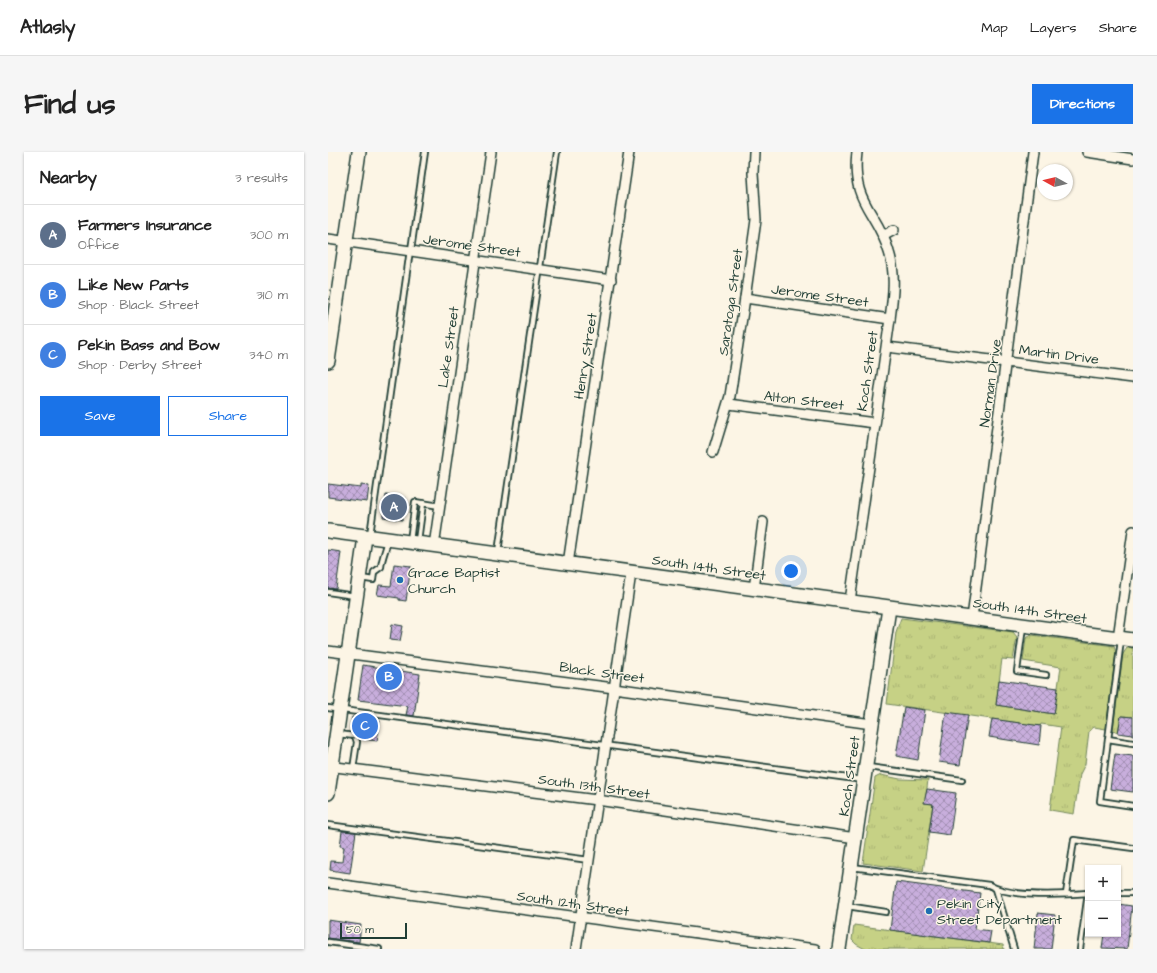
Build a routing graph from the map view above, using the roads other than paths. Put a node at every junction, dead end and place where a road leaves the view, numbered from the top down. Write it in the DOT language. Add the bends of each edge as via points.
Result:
graph roads {
  1 [pos="359,152"];
  2 [pos="425,152"];
  3 [pos="491,152"];
  4 [pos="557,152"];
  5 [pos="629,152"];
  6 [pos="754,152"];
  7 [pos="857,152"];
  8 [pos="1033,152"];
  9 [pos="1087,152"];
  10 [pos="1133,159"];
  11 [pos="894,230"];
  12 [pos="883,236"];
  13 [pos="328,239"];
  14 [pos="346,241"];
  15 [pos="410,250"];
  16 [pos="475,260"];
  17 [pos="540,269"];
  18 [pos="611,280"];
  19 [pos="745,298"];
  20 [pos="890,319"];
  21 [pos="886,346"];
  22 [pos="328,361"];
  23 [pos="1007,362"];
  24 [pos="1133,378"];
  25 [pos="729,404"];
  26 [pos="875,423"];
  27 [pos="713,452"];
  28 [pos="423,503"];
  29 [pos="440,506"];
  30 [pos="763,522"];
  31 [pos="328,531"];
  32 [pos="1133,531"];
  33 [pos="367,537"];
  34 [pos="388,539"];
  35 [pos="414,543"];
  36 [pos="434,546"];
  37 [pos="497,554"];
  38 [pos="568,564"];
  39 [pos="631,573"];
  40 [pos="359,578"];
  41 [pos="754,589"];
  42 [pos="328,592"];
  43 [pos="357,596"];
  44 [pos="850,602"];
  45 [pos="889,608"];
  46 [pos="972,618"];
  47 [pos="1023,625"];
  48 [pos="1124,639"];
  49 [pos="328,651"];
  50 [pos="348,654"];
  51 [pos="1046,675"];
  52 [pos="614,688"];
  53 [pos="334,709"];
  54 [pos="872,724"];
  55 [pos="337,734"];
  56 [pos="1108,739"];
  57 [pos="1133,743"];
  58 [pos="605,746"];
  59 [pos="330,766"];
  60 [pos="866,767"];
  61 [pos="353,769"];
  62 [pos="864,780"];
  63 [pos="962,780"];
  64 [pos="328,793"];
  65 [pos="597,800"];
  66 [pos="1133,806"];
  67 [pos="328,825"];
  68 [pos="856,838"];
  69 [pos="1133,848"];
  70 [pos="589,860"];
  71 [pos="852,867"];
  72 [pos="328,883"];
  73 [pos="996,889"];
  74 [pos="1121,892"];
  75 [pos="1085,893"];
  76 [pos="1133,893"];
  77 [pos="1066,894"];
  78 [pos="1087,901"];
  79 [pos="846,906"];
  80 [pos="886,912"];
  81 [pos="581,918"];
  82 [pos="328,942"];
  83 [pos="380,949"];
  84 [pos="576,949"];
  85 [pos="815,949"];
  86 [pos="839,949"];
  87 [pos="1014,949"];
  88 [pos="1080,949"];
  1 -- 14 [label="main road"];
  2 -- 15 [label="lane"];
  3 -- 16 [label="street, Lake Street"];
  4 -- 17 [label="lane"];
  5 -- 18 [label="street, Henry Street"];
  6 -- 19 [label="street, Saratoga Street" via="756,220"];
  7 -- 12 [label="street, Koch Street" via="855,170 858,190"];
  8 -- 23 [label="street, Norman Drive"];
  9 -- 10 [label="street"];
  11 -- 12 [label="street"];
  12 -- 20 [label="street, Koch Street" via="893,266"];
  13 -- 14 [label="street, Jerome Street"];
  14 -- 15 [label="street, Jerome Street"];
  14 -- 22 [label="main road"];
  15 -- 16 [label="street, Jerome Street"];
  15 -- 33 [label="lane"];
  16 -- 17 [label="street, Jerome Street"];
  16 -- 29 [label="street, Lake Street"];
  17 -- 18 [label="street, Jerome Street"];
  17 -- 37 [label="lane"];
  18 -- 38 [label="street, Henry Street"];
  19 -- 20 [label="street, Jerome Street"];
  19 -- 25 [label="street, Saratoga Street"];
  20 -- 21 [label="street, Koch Street"];
  21 -- 23 [label="street, Martin Drive"];
  21 -- 26 [label="street, Koch Street"];
  23 -- 24 [label="street, Martin Drive"];
  23 -- 46 [label="street, Norman Drive"];
  25 -- 26 [label="street, Alton Street"];
  25 -- 27 [label="street, Saratoga Street"];
  26 -- 44 [label="street, Koch Street"];
  28 -- 29 [label="lane"];
  28 -- 35 [label="lane"];
  28 -- 35 [label="lane" via="415,502"];
  29 -- 36 [label="street, Lake Street"];
  30 -- 41 [label="street"];
  31 -- 33 [label="main road, South 14th Street"];
  32 -- 48 [label="street"];
  33 -- 34 [label="main road, South 14th Street"];
  33 -- 40 [label="main road"];
  34 -- 35 [label="main road, South 14th Street"];
  34 -- 40 [label="lane" via="381,567 374,572 373,580"];
  35 -- 36 [label="main road, South 14th Street"];
  36 -- 37 [label="main road, South 14th Street"];
  37 -- 38 [label="main road, South 14th Street"];
  38 -- 39 [label="main road, South 14th Street"];
  39 -- 41 [label="main road, South 14th Street"];
  39 -- 52 [label="street"];
  40 -- 43 [label="main road"];
  41 -- 44 [label="main road, South 14th Street"];
  42 -- 43 [label="lane"];
  43 -- 50 [label="main road"];
  44 -- 45 [label="main road, South 14th Street"];
  45 -- 46 [label="main road, South 14th Street"];
  45 -- 54 [label="main road, Koch Street"];
  46 -- 47 [label="main road, South 14th Street"];
  47 -- 48 [label="main road, South 14th Street"];
  47 -- 51 [label="lane" via="1017,671"];
  48 -- 56 [label="lane"];
  49 -- 50 [label="street, Black Street"];
  50 -- 52 [label="street, Black Street"];
  50 -- 53 [label="main road"];
  52 -- 54 [label="street, Black Street"];
  52 -- 58 [label="street"];
  53 -- 55 [label="main road"];
  53 -- 58 [label="lane"];
  54 -- 60 [label="main road, Koch Street"];
  55 -- 59 [label="main road"];
  55 -- 61 [label="lane" via="355,736 357,742"];
  56 -- 57 [label="lane"];
  56 -- 66 [label="lane" via="1100,801"];
  58 -- 62 [label="lane"];
  58 -- 65 [label="street"];
  59 -- 61 [label="street, South 13th Street"];
  59 -- 64 [label="main road"];
  60 -- 62 [label="main road, Koch Street"];
  60 -- 63 [label="lane"];
  61 -- 65 [label="street, South 13th Street"];
  62 -- 68 [label="main road, Koch Street"];
  65 -- 68 [label="street, South 13th Street"];
  65 -- 70 [label="street"];
  67 -- 70 [label="lane"];
  68 -- 71 [label="main road, Koch Street"];
  69 -- 77 [label="lane" via="1074,840"];
  70 -- 81 [label="street"];
  71 -- 73 [label="lane" via="989,885"];
  71 -- 79 [label="main road, Koch Street"];
  72 -- 81 [label="street, South 12th Street"];
  73 -- 77 [label="lane"];
  73 -- 87 [label="lane"];
  74 -- 76 [label="lane"];
  75 -- 77 [label="lane"];
  78 -- 88 [label="lane"];
  79 -- 80 [label="lane"];
  79 -- 86 [label="main road, Koch Street"];
  81 -- 84 [label="street"];
  81 -- 85 [label="street, South 12th Street"];
  82 -- 83 [label="lane"];
}
